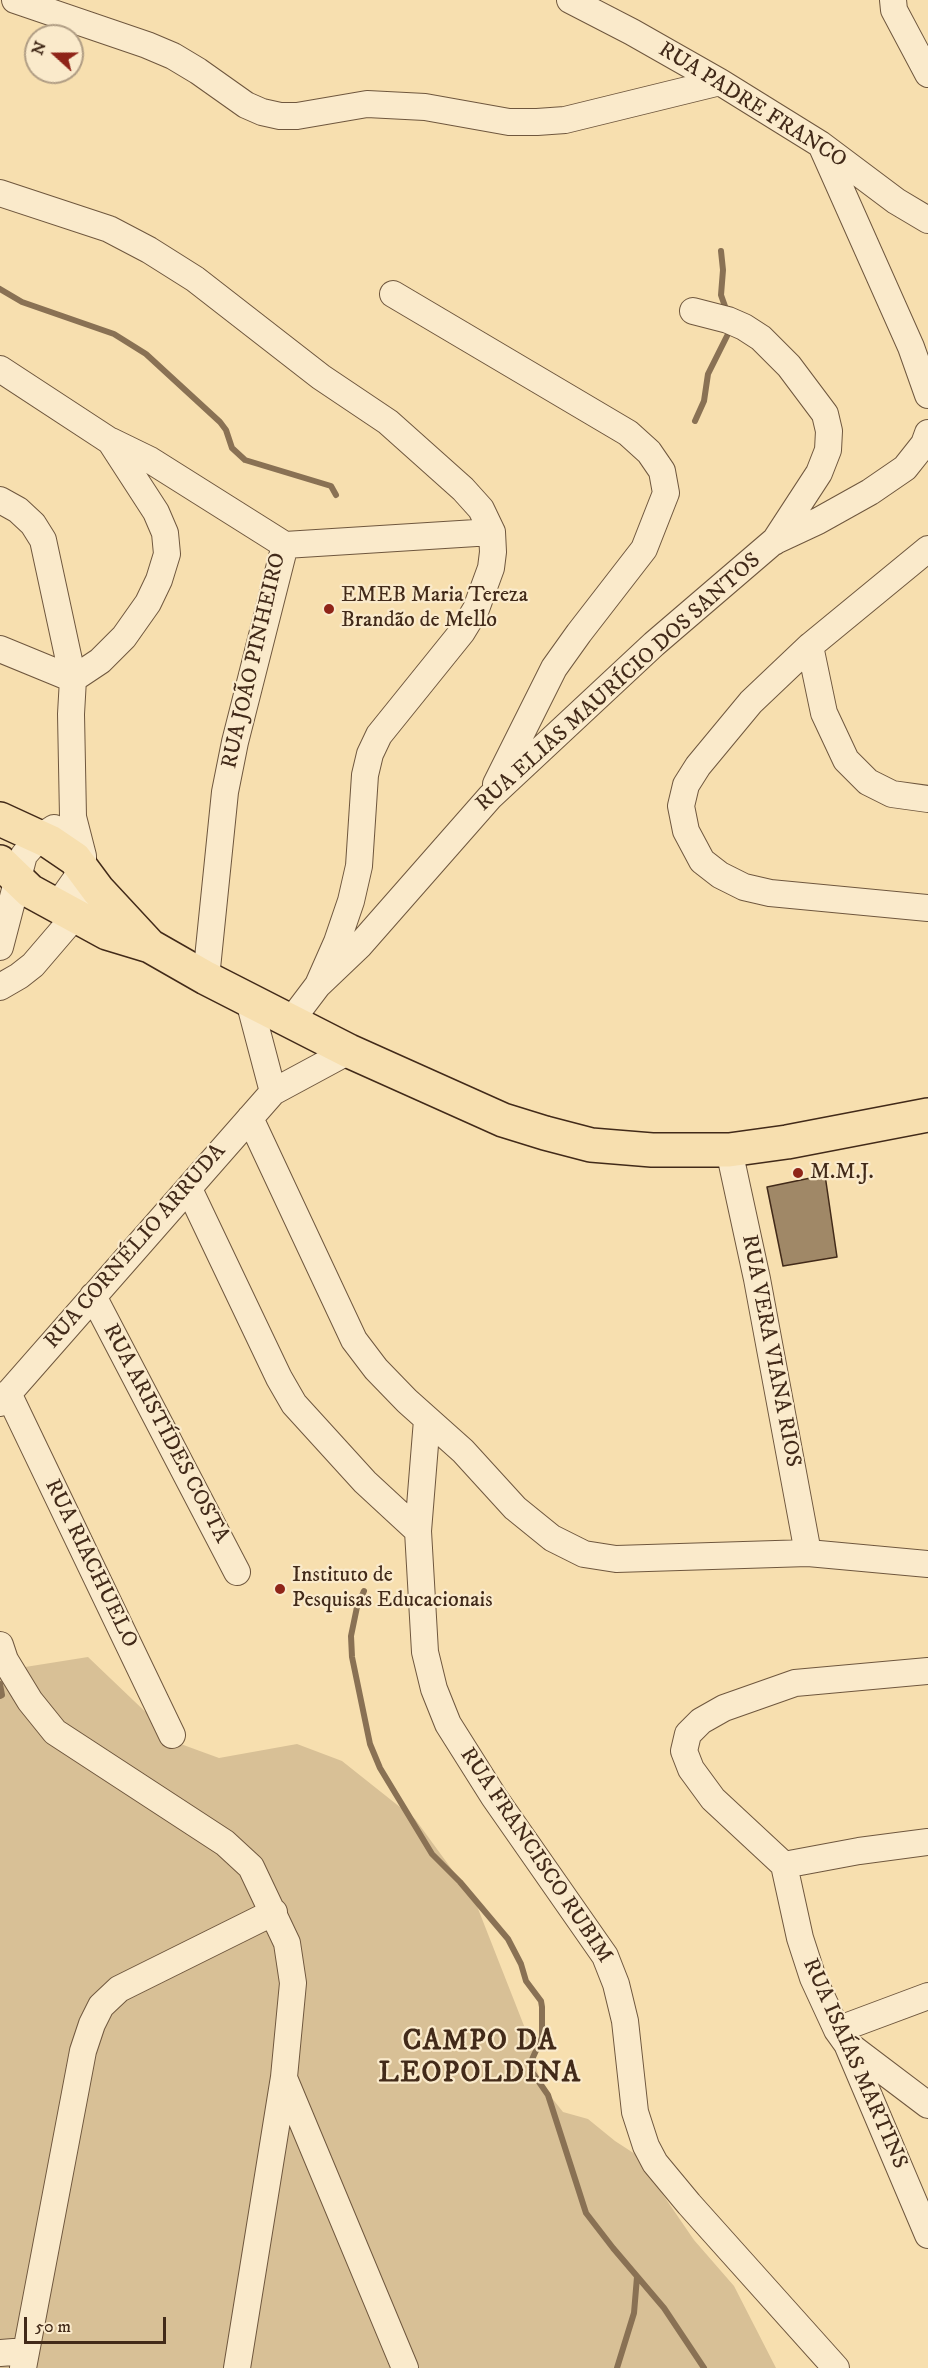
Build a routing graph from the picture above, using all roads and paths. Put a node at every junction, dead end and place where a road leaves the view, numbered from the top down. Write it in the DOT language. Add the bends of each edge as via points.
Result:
graph roads {
  1 [pos="15,0"];
  2 [pos="570,0"];
  3 [pos="893,0"];
  4 [pos="928,74"];
  5 [pos="720,82"];
  6 [pos="820,144"];
  7 [pos="0,193"];
  8 [pos="928,220"];
  9 [pos="393,294"];
  10 [pos="693,310"];
  11 [pos="0,369"];
  12 [pos="928,395"];
  13 [pos="928,433"];
  14 [pos="110,441"];
  15 [pos="0,501"];
  16 [pos="492,532"];
  17 [pos="773,542"];
  18 [pos="285,545"];
  19 [pos="928,549"];
  20 [pos="810,646"];
  21 [pos="0,649"];
  22 [pos="73,679"];
  23 [pos="490,797"];
  24 [pos="928,799"];
  25 [pos="73,817"];
  26 [pos="0,819"];
  27 [pos="40,837"];
  28 [pos="9,871"];
  29 [pos="90,879"];
  30 [pos="928,908"];
  31 [pos="62,910"];
  32 [pos="150,946"];
  33 [pos="0,947"];
  34 [pos="206,978"];
  35 [pos="318,985"];
  36 [pos="0,987"];
  37 [pos="249,1001"];
  38 [pos="290,1022"];
  39 [pos="349,1051"];
  40 [pos="273,1092"];
  41 [pos="928,1115"];
  42 [pos="250,1118"];
  43 [pos="729,1150"];
  44 [pos="189,1189"];
  45 [pos="93,1296"];
  46 [pos="4,1398"];
  47 [pos="427,1420"];
  48 [pos="418,1531"];
  49 [pos="808,1553"];
  50 [pos="928,1564"];
  51 [pos="237,1572"];
  52 [pos="0,1645"];
  53 [pos="928,1671"];
  54 [pos="172,1735"];
  55 [pos="928,1842"];
  56 [pos="784,1865"];
  57 [pos="274,1911"];
  58 [pos="928,1996"];
  59 [pos="842,2037"];
  60 [pos="284,2078"];
  61 [pos="928,2105"];
  62 [pos="928,2235"];
  63 [pos="0,2353"];
  64 [pos="24,2360"];
  65 [pos="237,2368"];
  66 [pos="405,2368"];
  67 [pos="836,2368"];
  1 -- 5 [label="street" via="173,56 246,105 280,116 367,104 424,107 509,122 565,120"];
  2 -- 5 [label="street, RUA PADRE FRANCO"];
  3 -- 4 [label="street" via="894,10"];
  5 -- 6 [label="street, RUA PADRE FRANCO"];
  6 -- 8 [label="street, RUA PADRE FRANCO"];
  6 -- 12 [label="street" via="911,347"];
  7 -- 16 [label="street" via="109,229 195,279 321,377 388,423 463,489 481,509"];
  9 -- 23 [label="street" via="628,433 662,471 666,493 644,549 554,668"];
  10 -- 17 [label="street" via="728,320 761,338 789,366 825,414 830,431 819,473"];
  11 -- 14 [label="street, RUA JOÃO PINHEIRO"];
  13 -- 17 [label="street, RUA ELIAS MAURÍCIO DOS SANTOS" via="905,468 888,480"];
  14 -- 18 [label="street, RUA JOÃO PINHEIRO" via="150,460"];
  14 -- 22 [label="street" via="156,512 165,533 167,554 148,603 123,637 100,661"];
  15 -- 22 [label="street" via="18,510 43,540"];
  16 -- 18 [label="street"];
  16 -- 35 [label="street" via="491,568 476,609 379,735 370,754 359,867 338,942"];
  17 -- 23 [label="street, RUA ELIAS MAURÍCIO DOS SANTOS" via="654,644"];
  18 -- 34 [label="street, RUA JOÃO PINHEIRO" via="225,792"];
  19 -- 20 [label="street"];
  20 -- 24 [label="street" via="824,713 846,760 868,782 892,794"];
  20 -- 30 [label="street" via="751,702 698,766 686,785 681,806 686,831 702,861 744,887 770,893"];
  21 -- 22 [label="street"];
  22 -- 25 [label="street"];
  23 -- 35 [label="street, RUA ELIAS MAURÍCIO DOS SANTOS" via="360,945"];
  25 -- 27 [label="street"];
  25 -- 29 [label="street"];
  26 -- 27 [label="highway"];
  27 -- 28 [label="street"];
  27 -- 29 [label="highway" via="63,850"];
  28 -- 31 [label="highway"];
  28 -- 33 [label="street"];
  29 -- 31 [label="street"];
  29 -- 32 [label="highway"];
  31 -- 32 [label="highway" via="107,933"];
  31 -- 36 [label="street" via="33,965"];
  32 -- 34 [label="highway"];
  34 -- 37 [label="highway"];
  35 -- 38 [label="street, RUA ELIAS MAURÍCIO DOS SANTOS"];
  37 -- 38 [label="highway"];
  37 -- 40 [label="street"];
  38 -- 39 [label="highway"];
  39 -- 40 [label="street, RUA CORNÉLIO ARRUDA"];
  39 -- 43 [label="highway" via="503,1119 545,1133 591,1144 652,1150"];
  40 -- 42 [label="street, RUA CORNÉLIO ARRUDA"];
  41 -- 43 [label="highway"];
  42 -- 44 [label="street, RUA CORNÉLIO ARRUDA"];
  42 -- 47 [label="street" via="354,1340 376,1369"];
  43 -- 49 [label="street, RUA VERA VIANA RIOS" via="758,1279"];
  44 -- 45 [label="street, RUA CORNÉLIO ARRUDA"];
  44 -- 48 [label="street" via="294,1404 365,1482"];
  45 -- 46 [label="street, RUA CORNÉLIO ARRUDA"];
  45 -- 51 [label="street, RUA ARISTÍDES COSTA"];
  46 -- 54 [label="street, RUA RIACHUELO"];
  47 -- 48 [label="street, RUA FRANCISCO RUBIM"];
  47 -- 49 [label="street" via="463,1451 515,1508 552,1538 584,1554 616,1559"];
  48 -- 67 [label="street, RUA FRANCISCO RUBIM" via="425,1653 434,1689 448,1724 494,1797 605,1956 625,2021 635,2112 646,2146 668,2181"];
  49 -- 50 [label="street"];
  52 -- 57 [label="street" via="30,1701 55,1732 225,1843 251,1867"];
  53 -- 56 [label="street" via="795,1683 724,1708 700,1721 688,1734 684,1750 691,1769 713,1799"];
  55 -- 56 [label="street"];
  56 -- 59 [label="street, RUA ISAÍAS MARTINS" via="800,1938 816,1987"];
  57 -- 60 [label="street" via="287,1943 293,1983"];
  57 -- 64 [label="street" via="119,1989 101,2006 83,2051"];
  58 -- 59 [label="street"];
  59 -- 61 [label="street"];
  59 -- 62 [label="street, RUA ISAÍAS MARTINS"];
  60 -- 65 [label="street"];
  60 -- 66 [label="street"];
  63 -- 64 [label="street"];
}
